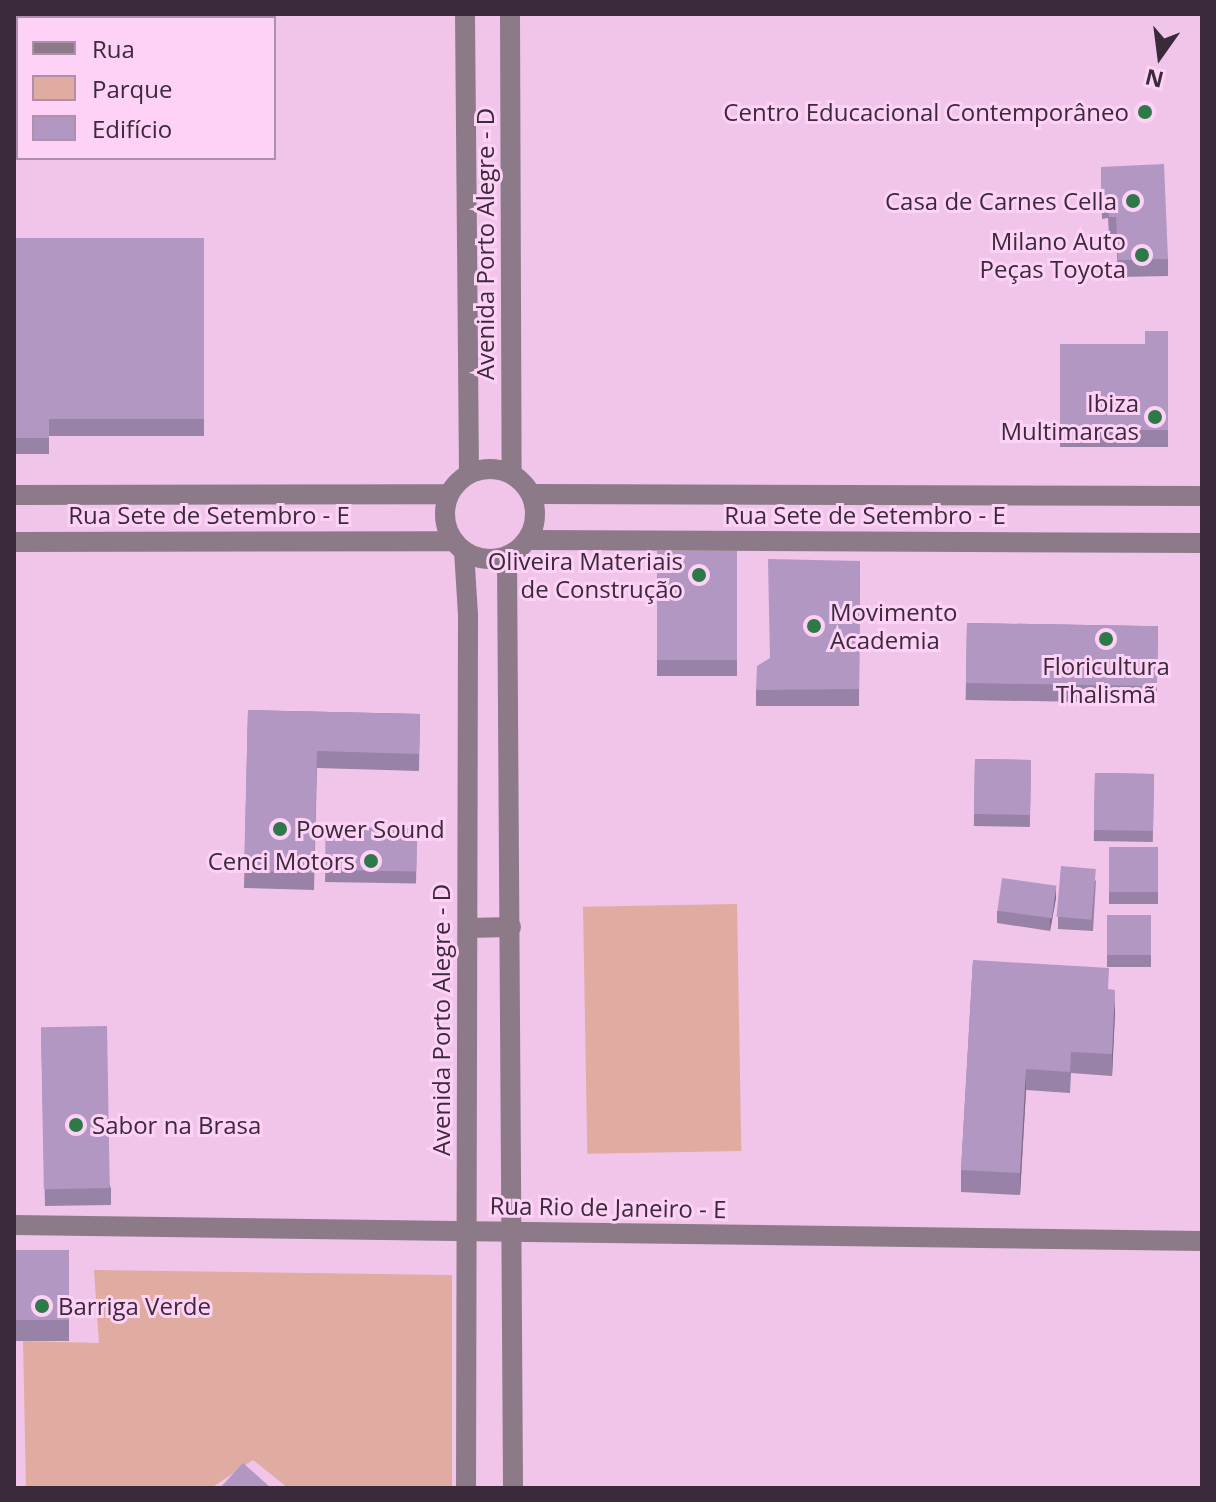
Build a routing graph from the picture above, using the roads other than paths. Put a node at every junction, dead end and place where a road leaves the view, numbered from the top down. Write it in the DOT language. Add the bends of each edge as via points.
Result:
graph roads {
  1 [pos="465,14"];
  2 [pos="510,14"];
  3 [pos="469,474"];
  4 [pos="512,474"];
  5 [pos="449,494"];
  6 [pos="532,494"];
  7 [pos="14,495"];
  8 [pos="1202,496"];
  9 [pos="529,540"];
  10 [pos="14,542"];
  11 [pos="1202,543"];
  12 [pos="458,546"];
  13 [pos="507,556"];
  14 [pos="511,927"];
  15 [pos="468,928"];
  16 [pos="14,1225"];
  17 [pos="466,1231"];
  18 [pos="514,1232"];
  19 [pos="1202,1241"];
  20 [pos="466,1488"];
  21 [pos="513,1488"];
  1 -- 3 [label="street, Avenida Porto Alegre - D"];
  2 -- 4 [label="street, Avenida Porto Alegre - D"];
  3 -- 4 [label="street" via="483,469"];
  3 -- 5 [label="street"];
  4 -- 6 [label="street"];
  5 -- 7 [label="street, Rua Sete de Setembro - E"];
  5 -- 12 [label="street" via="445,518"];
  6 -- 8 [label="street, Rua Sete de Setembro - E"];
  6 -- 9 [label="street" via="536,510"];
  9 -- 11 [label="street, Rua Sete de Setembro - E"];
  9 -- 13 [label="street"];
  10 -- 12 [label="street, Rua Sete de Setembro - E"];
  12 -- 13 [label="street" via="485,560"];
  12 -- 15 [label="street, Avenida Porto Alegre - D" via="468,615"];
  13 -- 14 [label="street"];
  14 -- 15 [label="street"];
  14 -- 18 [label="street"];
  15 -- 17 [label="street, Avenida Porto Alegre - D"];
  16 -- 17 [label="street, Rua Rio de Janeiro - E"];
  17 -- 18 [label="street, Rua Rio de Janeiro - E"];
  17 -- 20 [label="street, Avenida Porto Alegre - D"];
  18 -- 19 [label="street, Rua Rio de Janeiro - E"];
  18 -- 21 [label="street"];
}
